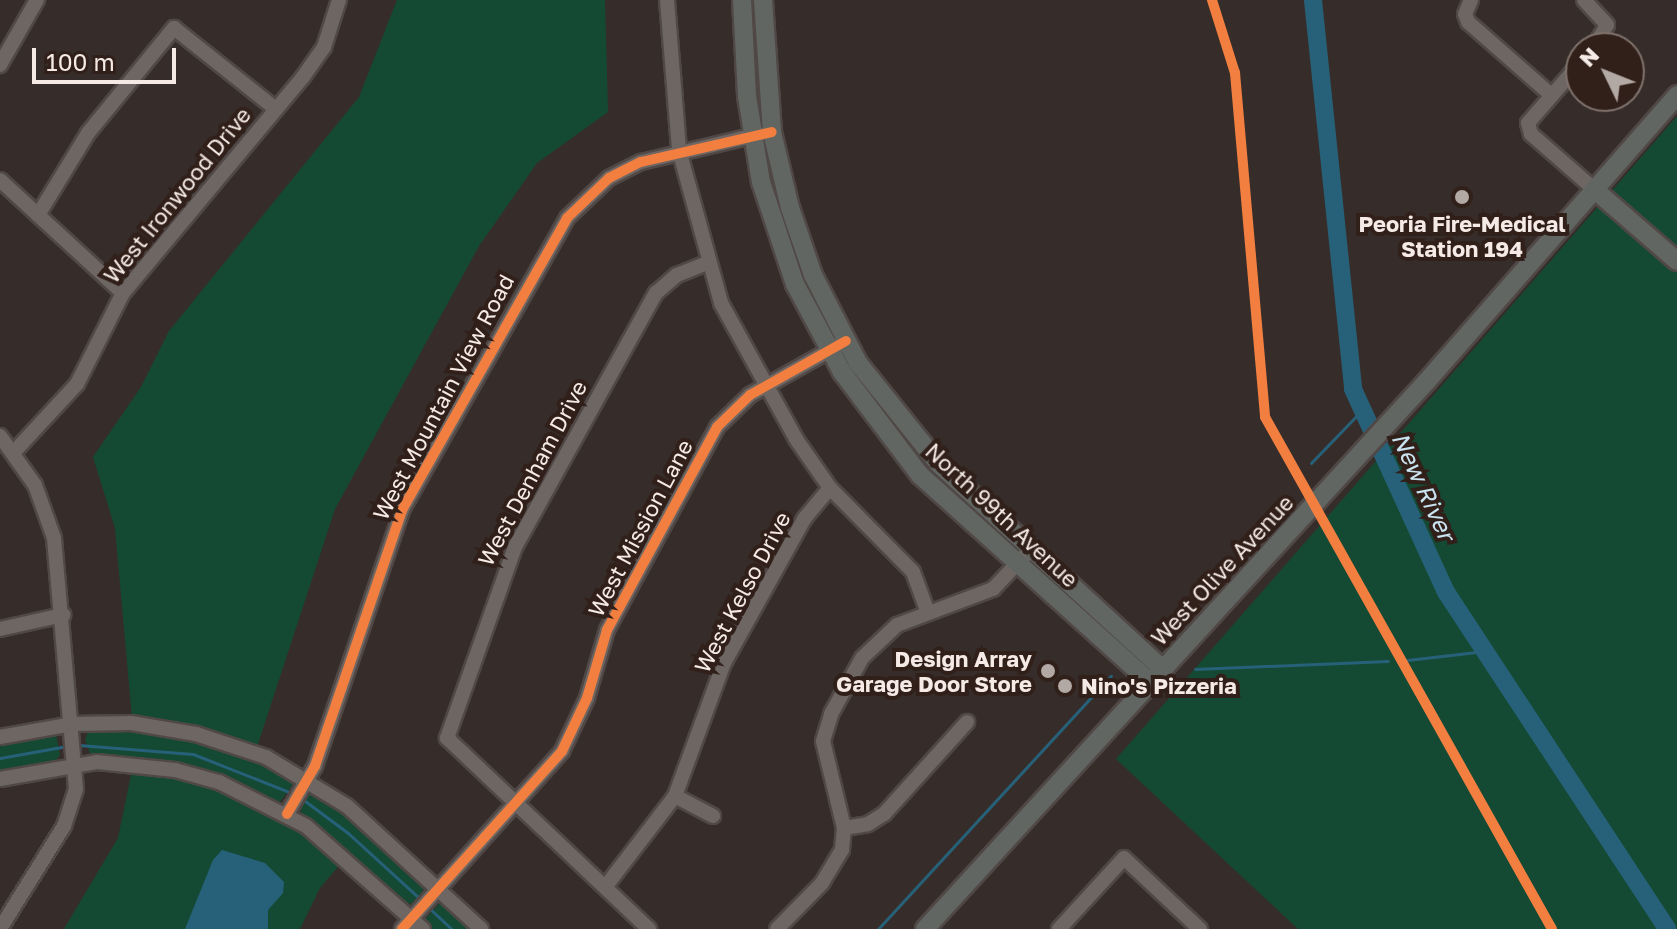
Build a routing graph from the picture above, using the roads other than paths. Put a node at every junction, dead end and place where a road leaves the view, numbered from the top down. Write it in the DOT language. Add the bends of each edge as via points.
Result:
graph roads {
  1 [pos="37,0"];
  2 [pos="339,0"];
  3 [pos="667,0"];
  4 [pos="742,0"];
  5 [pos="763,0"];
  6 [pos="1584,0"];
  7 [pos="1468,7"];
  8 [pos="1603,32"];
  9 [pos="0,65"];
  10 [pos="1565,80"];
  11 [pos="1551,95"];
  12 [pos="1677,95"];
  13 [pos="276,109"];
  14 [pos="772,132"];
  15 [pos="752,136"];
  16 [pos="679,150"];
  17 [pos="0,180"];
  18 [pos="1595,190"];
  19 [pos="38,215"];
  20 [pos="1677,261"];
  21 [pos="706,263"];
  22 [pos="123,293"];
  23 [pos="846,341"];
  24 [pos="829,351"];
  25 [pos="764,387"];
  26 [pos="0,436"];
  27 [pos="14,452"];
  28 [pos="830,488"];
  29 [pos="1030,550"];
  30 [pos="1016,564"];
  31 [pos="927,610"];
  32 [pos="63,615"];
  33 [pos="0,629"];
  34 [pos="1157,676"];
  35 [pos="967,722"];
  36 [pos="72,724"];
  37 [pos="0,737"];
  38 [pos="75,763"];
  39 [pos="0,779"];
  40 [pos="309,779"];
  41 [pos="675,796"];
  42 [pos="518,806"];
  43 [pos="287,814"];
  44 [pos="713,816"];
  45 [pos="844,828"];
  46 [pos="606,886"];
  47 [pos="439,890"];
  48 [pos="412,926"];
  49 [pos="0,929"];
  50 [pos="481,929"];
  51 [pos="649,929"];
  52 [pos="777,929"];
  53 [pos="925,929"];
  54 [pos="1059,929"];
  55 [pos="1200,929"];
  1 -- 9 [label="street"];
  2 -- 13 [label="street, West Ironwood Drive" via="324,47"];
  3 -- 16 [label="street"];
  4 -- 15 [label="main road, North 99th Avenue"];
  5 -- 14 [label="main road, North 99th Avenue"];
  6 -- 8 [label="street" via="1607,25"];
  7 -- 11 [label="street"];
  10 -- 11 [label="street"];
  11 -- 18 [label="street" via="1528,123 1531,134"];
  12 -- 18 [label="main road, West Olive Avenue"];
  13 -- 19 [label="street" via="174,28 88,133"];
  13 -- 22 [label="street, West Ironwood Drive"];
  14 -- 15 [label="street, West Mountain View Road"];
  14 -- 23 [label="main road, North 99th Avenue" via="802,247"];
  15 -- 16 [label="street, West Mountain View Road"];
  15 -- 24 [label="main road, North 99th Avenue" via="774,229"];
  16 -- 21 [label="street"];
  16 -- 40 [label="street, West Mountain View Road" via="609,178 583,199 549,244 393,530"];
  17 -- 19 [label="street"];
  18 -- 20 [label="main road"];
  18 -- 34 [label="main road, West Olive Avenue"];
  19 -- 22 [label="street"];
  21 -- 25 [label="street"];
  21 -- 42 [label="street, West Denham Drive" via="677,275 656,293 515,547 447,738"];
  22 -- 27 [label="street, West Ironwood Drive" via="77,384"];
  23 -- 24 [label="street, West Mission Lane"];
  23 -- 29 [label="main road, North 99th Avenue" via="909,431"];
  24 -- 25 [label="street, West Mission Lane"];
  24 -- 30 [label="main road, North 99th Avenue" via="889,440"];
  25 -- 28 [label="street"];
  25 -- 42 [label="street, West Mission Lane" via="717,427 607,630 574,730"];
  26 -- 27 [label="street"];
  27 -- 32 [label="street" via="49,519"];
  28 -- 31 [label="street" via="913,572"];
  28 -- 41 [label="street, West Kelso Drive" via="804,519 724,663"];
  29 -- 30 [label="street"];
  29 -- 34 [label="main road, North 99th Avenue"];
  30 -- 31 [label="street" via="986,593"];
  30 -- 34 [label="main road, North 99th Avenue"];
  31 -- 45 [label="street" via="874,644 831,714 824,751"];
  32 -- 33 [label="street"];
  32 -- 36 [label="street"];
  34 -- 53 [label="main road, West Olive Avenue"];
  35 -- 45 [label="street" via="884,814 868,824"];
  36 -- 37 [label="street"];
  36 -- 38 [label="street"];
  36 -- 40 [label="street" via="131,723 196,734 266,757"];
  38 -- 39 [label="street"];
  38 -- 43 [label="street" via="128,764 202,776"];
  38 -- 49 [label="street" via="70,813"];
  40 -- 43 [label="street, West Mountain View Road"];
  40 -- 47 [label="street" via="364,820"];
  41 -- 44 [label="street"];
  41 -- 46 [label="street, West Kelso Drive"];
  42 -- 46 [label="street"];
  42 -- 47 [label="street, West Mission Lane"];
  43 -- 48 [label="street" via="330,844"];
  45 -- 52 [label="street" via="833,868"];
  46 -- 51 [label="street"];
  47 -- 48 [label="street, West Mission Lane"];
  47 -- 50 [label="street"];
  54 -- 55 [label="street" via="1124,858"];
}
